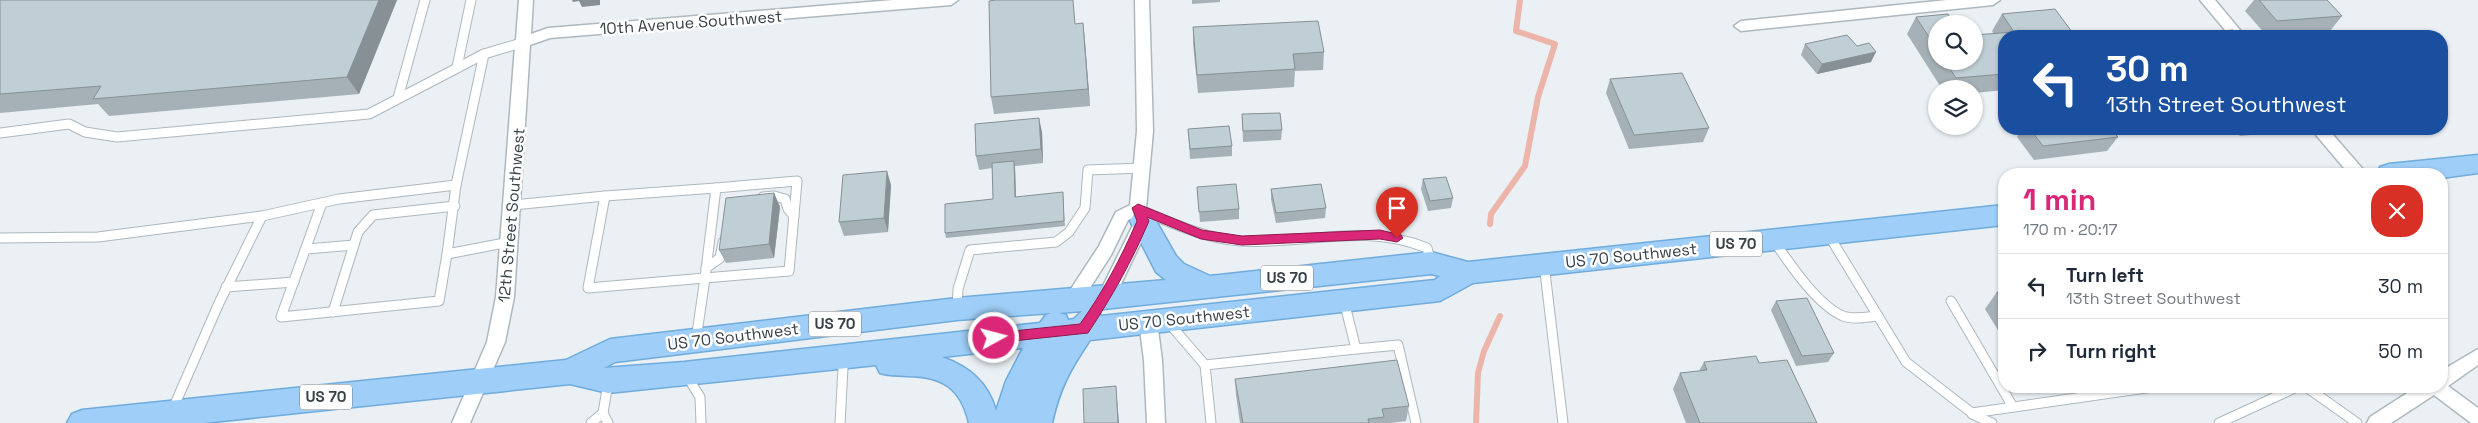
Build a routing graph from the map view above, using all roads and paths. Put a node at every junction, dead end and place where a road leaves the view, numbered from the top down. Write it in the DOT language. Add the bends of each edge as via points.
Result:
graph roads {
  1 [pos="424,0"];
  2 [pos="471,0"];
  3 [pos="526,0"];
  4 [pos="935,0"];
  5 [pos="951,0"];
  6 [pos="1142,0"];
  7 [pos="1993,0"];
  8 [pos="2207,0"];
  9 [pos="1927,3"];
  10 [pos="1742,26"];
  11 [pos="2233,30"];
  12 [pos="522,43"];
  13 [pos="484,54"];
  14 [pos="457,67"];
  15 [pos="398,98"];
  16 [pos="0,133"];
  17 [pos="2325,135"];
  18 [pos="2478,164"];
  19 [pos="1142,168"];
  20 [pos="2354,168"];
  21 [pos="2442,168"];
  22 [pos="456,185"];
  23 [pos="716,188"];
  24 [pos="605,196"];
  25 [pos="755,198"];
  26 [pos="322,203"];
  27 [pos="513,205"];
  28 [pos="455,206"];
  29 [pos="1140,215"];
  30 [pos="262,216"];
  31 [pos="794,216"];
  32 [pos="1998,216"];
  33 [pos="724,233"];
  34 [pos="1828,234"];
  35 [pos="0,238"];
  36 [pos="1773,240"];
  37 [pos="511,242"];
  38 [pos="354,246"];
  39 [pos="306,249"];
  40 [pos="447,254"];
  41 [pos="1432,263"];
  42 [pos="1544,264"];
  43 [pos="706,268"];
  44 [pos="1468,273"];
  45 [pos="704,279"];
  46 [pos="294,282"];
  47 [pos="1207,286"];
  48 [pos="226,287"];
  49 [pos="1106,298"];
  50 [pos="1073,300"];
  51 [pos="1344,300"];
  52 [pos="1951,300"];
  53 [pos="957,309"];
  54 [pos="333,312"];
  55 [pos="1878,316"];
  56 [pos="1157,321"];
  57 [pos="1083,329"];
  58 [pos="1050,331"];
  59 [pos="696,340"];
  60 [pos="1356,349"];
  61 [pos="2478,356"];
  62 [pos="1206,365"];
  63 [pos="843,368"];
  64 [pos="570,372"];
  65 [pos="698,372"];
  66 [pos="2448,376"];
  67 [pos="608,381"];
  68 [pos="1998,381"];
  69 [pos="478,382"];
  70 [pos="2005,393"];
  71 [pos="2111,393"];
  72 [pos="2284,393"];
  73 [pos="2315,393"];
  74 [pos="2423,393"];
  75 [pos="2444,393"];
  76 [pos="2013,407"];
  77 [pos="171,413"];
  78 [pos="602,413"];
  79 [pos="1972,413"];
  80 [pos="2478,418"];
  81 [pos="82,423"];
  82 [pos="461,423"];
  83 [pos="592,423"];
  84 [pos="608,423"];
  85 [pos="701,423"];
  86 [pos="840,423"];
  87 [pos="984,423"];
  88 [pos="1007,423"];
  89 [pos="1037,423"];
  90 [pos="1156,423"];
  91 [pos="1211,423"];
  92 [pos="1416,423"];
  93 [pos="1563,423"];
  94 [pos="1992,423"];
  95 [pos="2219,423"];
  96 [pos="2357,423"];
  97 [pos="2376,423"];
  1 -- 15 [label="lane"];
  2 -- 14 [label="lane"];
  3 -- 12 [label="street, 12th Street Southwest"];
  4 -- 5 [label="street, 10th Avenue Southwest"];
  4 -- 12 [label="street, 10th Avenue Southwest" via="548,33"];
  6 -- 19 [label="street" via="1146,131"];
  7 -- 9 [label="street"];
  8 -- 11 [label="street"];
  9 -- 10 [label="street"];
  12 -- 13 [label="lane"];
  12 -- 27 [label="street, 12th Street Southwest"];
  13 -- 14 [label="lane"];
  13 -- 22 [label="lane"];
  14 -- 15 [label="lane"];
  15 -- 16 [label="lane" via="369,114 195,131 116,136 85,132 69,124"];
  17 -- 20 [label="street"];
  18 -- 21 [label="main road"];
  19 -- 29 [label="street"];
  19 -- 53 [label="lane" via="1088,170 1085,208 1069,232 1056,242 970,250 958,289"];
  22 -- 26 [label="lane"];
  22 -- 28 [label="lane"];
  23 -- 24 [label="lane"];
  23 -- 31 [label="lane" via="797,181"];
  23 -- 43 [label="lane"];
  24 -- 27 [label="lane"];
  24 -- 45 [label="lane" via="588,288"];
  25 -- 31 [label="lane" via="781,197"];
  26 -- 30 [label="lane"];
  26 -- 39 [label="lane"];
  27 -- 37 [label="street, 12th Street Southwest"];
  28 -- 38 [label="lane" via="373,215 358,232"];
  28 -- 40 [label="lane"];
  29 -- 41 [label="lane" via="1201,234 1242,241 1380,234 1428,248"];
  29 -- 47 [label="main road" via="1170,268"];
  29 -- 49 [label="street"];
  29 -- 50 [label="street" via="1122,216"];
  30 -- 35 [label="lane" via="78,238"];
  30 -- 48 [label="lane"];
  31 -- 45 [label="lane" via="789,271"];
  32 -- 34 [label="main road, US 70 Southwest / US 70"];
  33 -- 43 [label="lane" via="720,258"];
  34 -- 36 [label="main road, US 70 Southwest / US 70"];
  34 -- 55 [label="lane"];
  36 -- 42 [label="main road, US 70 Southwest / US 70"];
  36 -- 55 [label="lane" via="1792,266 1832,308 1852,317"];
  37 -- 40 [label="lane"];
  37 -- 69 [label="street, 12th Street Southwest" via="502,321"];
  38 -- 39 [label="lane"];
  38 -- 54 [label="lane"];
  39 -- 46 [label="lane"];
  40 -- 54 [label="lane" via="439,301"];
  41 -- 44 [label="main road, US 70 Southwest / US 70"];
  41 -- 47 [label="main road, US 70 Southwest / US 70"];
  42 -- 44 [label="main road, US 70 Southwest / US 70"];
  42 -- 93 [label="lane"];
  43 -- 45 [label="lane"];
  44 -- 51 [label="main road, US 70 Southwest / US 70" via="1440,290"];
  45 -- 59 [label="lane"];
  46 -- 48 [label="lane"];
  46 -- 54 [label="lane" via="281,316"];
  47 -- 49 [label="main road, US 70 Southwest / US 70"];
  48 -- 77 [label="lane"];
  49 -- 50 [label="main road, US 70 Southwest / US 70"];
  49 -- 57 [label="main road"];
  50 -- 53 [label="main road, US 70 Southwest / US 70"];
  50 -- 58 [label="main road"];
  51 -- 56 [label="main road, US 70 Southwest / US 70"];
  51 -- 60 [label="lane"];
  52 -- 68 [label="lane"];
  53 -- 59 [label="main road, US 70 Southwest / US 70"];
  55 -- 79 [label="lane" via="1906,362"];
  56 -- 57 [label="main road, US 70 Southwest / US 70"];
  56 -- 62 [label="lane"];
  56 -- 90 [label="street" via="1153,360"];
  57 -- 58 [label="main road, US 70 Southwest / US 70"];
  57 -- 89 [label="main road" via="1056,367 1043,397"];
  58 -- 65 [label="main road, US 70 Southwest / US 70"];
  58 -- 88 [label="main road" via="1018,384"];
  59 -- 64 [label="main road, US 70 Southwest / US 70" via="610,352"];
  60 -- 62 [label="lane"];
  60 -- 92 [label="lane" via="1398,345"];
  61 -- 66 [label="street"];
  62 -- 91 [label="lane"];
  63 -- 65 [label="main road" via="745,379"];
  63 -- 86 [label="lane"];
  63 -- 87 [label="main road" via="931,364 952,372 978,401"];
  64 -- 67 [label="main road, US 70 Southwest / US 70"];
  64 -- 69 [label="main road, US 70 Southwest / US 70"];
  65 -- 67 [label="main road, US 70 Southwest / US 70"];
  65 -- 85 [label="lane" via="697,386 703,406"];
  67 -- 78 [label="lane"];
  69 -- 77 [label="main road, US 70 Southwest / US 70"];
  69 -- 82 [label="street, 12th Street Southwest"];
  70 -- 76 [label="lane"];
  71 -- 76 [label="lane"];
  72 -- 95 [label="lane"];
  73 -- 96 [label="lane"];
  74 -- 97 [label="street"];
  75 -- 80 [label="street"];
  76 -- 79 [label="lane"];
  77 -- 81 [label="main road, US 70 Southwest / US 70"];
  78 -- 83 [label="lane"];
  78 -- 84 [label="lane"];
  79 -- 94 [label="lane"];
}
